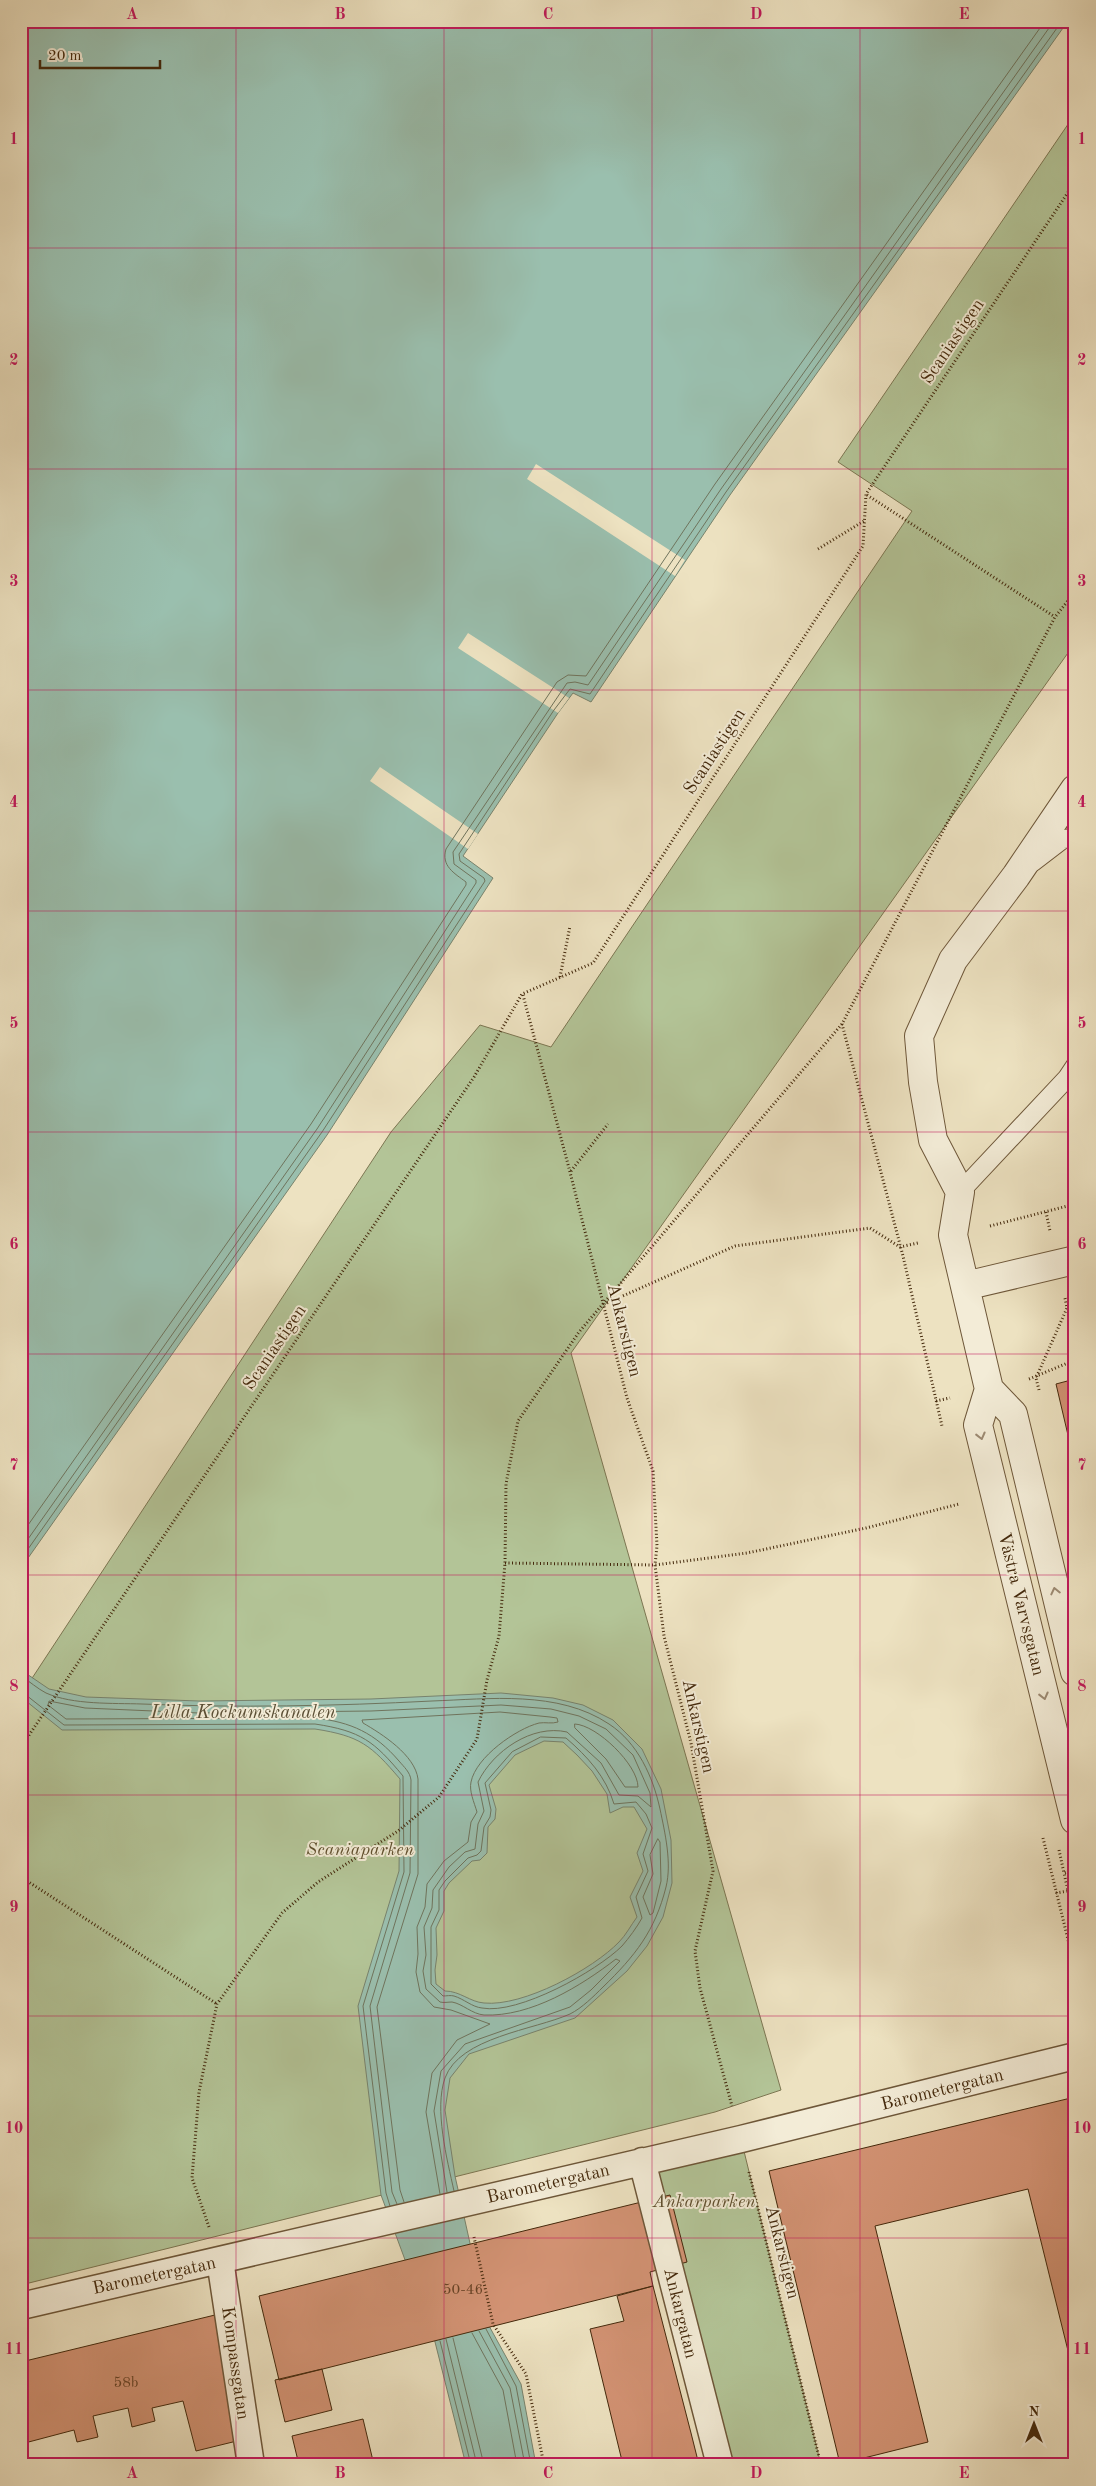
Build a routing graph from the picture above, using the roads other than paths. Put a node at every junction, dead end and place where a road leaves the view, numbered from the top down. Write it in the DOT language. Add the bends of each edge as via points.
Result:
graph roads {
  1 [pos="1075,789"];
  2 [pos="1075,838"];
  3 [pos="1016,876"];
  4 [pos="1075,1066"];
  5 [pos="960,1192"];
  6 [pos="1066,1262"];
  7 [pos="965,1286"];
  8 [pos="989,1389"];
  9 [pos="1075,1672"];
  10 [pos="1075,1820"];
  11 [pos="1075,2056"];
  12 [pos="642,2161"];
  13 [pos="220,2260"];
  14 [pos="21,2306"];
  15 [pos="251,2465"];
  16 [pos="720,2465"];
  1 -- 3 [label="street"];
  2 -- 3 [label="lane" via="1063,839"];
  3 -- 5 [label="street" via="953,960 919,1036 933,1140"];
  4 -- 5 [label="lane"];
  5 -- 7 [label="street" via="952,1235"];
  6 -- 7 [label="street"];
  7 -- 8 [label="street"];
  9 -- 8 [label="street, Västra Varvsgatan, one-way" via="1013,1414"];
  8 -- 10 [label="street, Västra Varvsgatan, one-way" via="978,1425"];
  11 -- 12 [label="street, Barometergatan"];
  12 -- 13 [label="street, Barometergatan"];
  12 -- 16 [label="street, Ankargatan"];
  13 -- 14 [label="street, Barometergatan"];
  13 -- 15 [label="street, Kompassgatan"];
}
